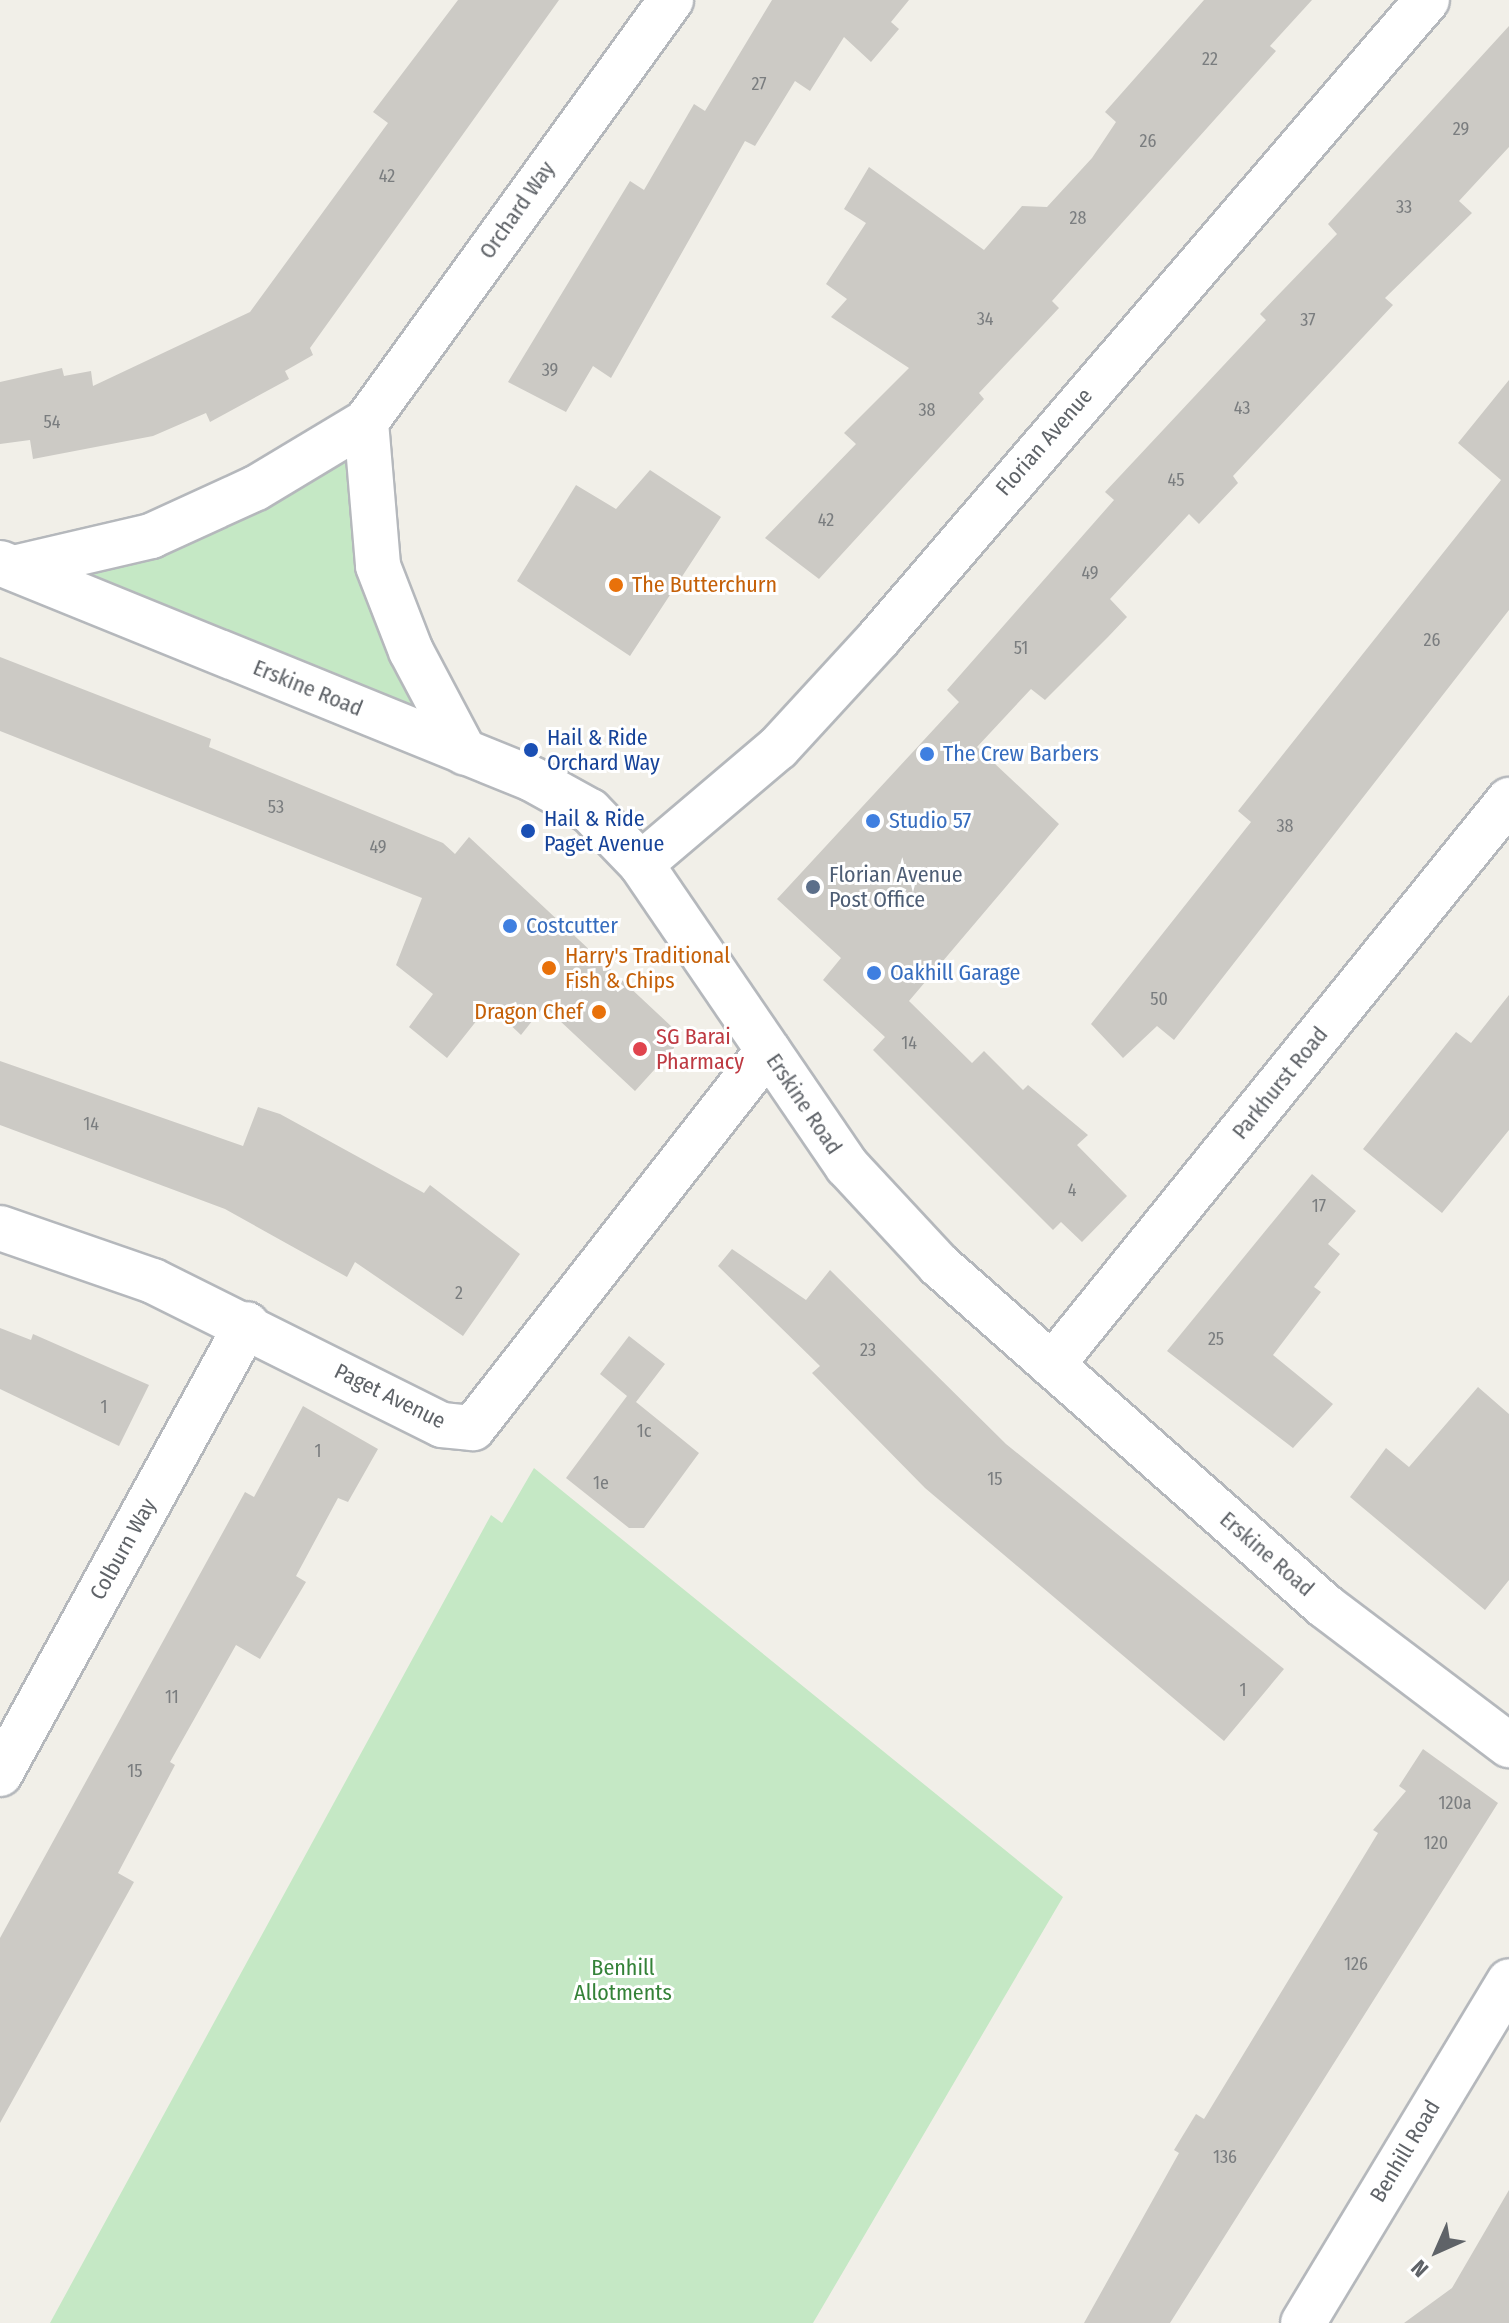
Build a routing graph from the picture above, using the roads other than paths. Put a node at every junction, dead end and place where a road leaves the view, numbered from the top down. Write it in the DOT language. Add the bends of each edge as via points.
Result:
graph roads {
  1 [pos="671,0"];
  2 [pos="1427,0"];
  3 [pos="366,422"];
  4 [pos="7,565"];
  5 [pos="465,753"];
  6 [pos="1509,800"];
  7 [pos="641,864"];
  8 [pos="768,1051"];
  9 [pos="0,1228"];
  10 [pos="247,1324"];
  11 [pos="1052,1365"];
  12 [pos="1509,1745"];
  13 [pos="0,1774"];
  14 [pos="1509,1981"];
  15 [pos="1303,2323"];
  1 -- 3 [label="street, Orchard Way"];
  2 -- 7 [label="street, Florian Avenue" via="879,638 778,748"];
  3 -- 4 [label="street, Orchard Way" via="256,488 151,536"];
  3 -- 5 [label="street" via="378,566 411,651"];
  4 -- 5 [label="street, Erskine Road"];
  5 -- 7 [label="street, Erskine Road" via="590,811"];
  6 -- 11 [label="street, Parkhurst Road"];
  7 -- 8 [label="street, Erskine Road"];
  8 -- 10 [label="street, Paget Avenue" via="473,1428 442,1425"];
  8 -- 11 [label="street, Erskine Road" via="847,1166 939,1265"];
  9 -- 10 [label="street, Paget Avenue" via="153,1281"];
  10 -- 13 [label="street, Colburn Way"];
  11 -- 12 [label="street, Erskine Road" via="1325,1606"];
  14 -- 15 [label="street, Benhill Road"];
}
